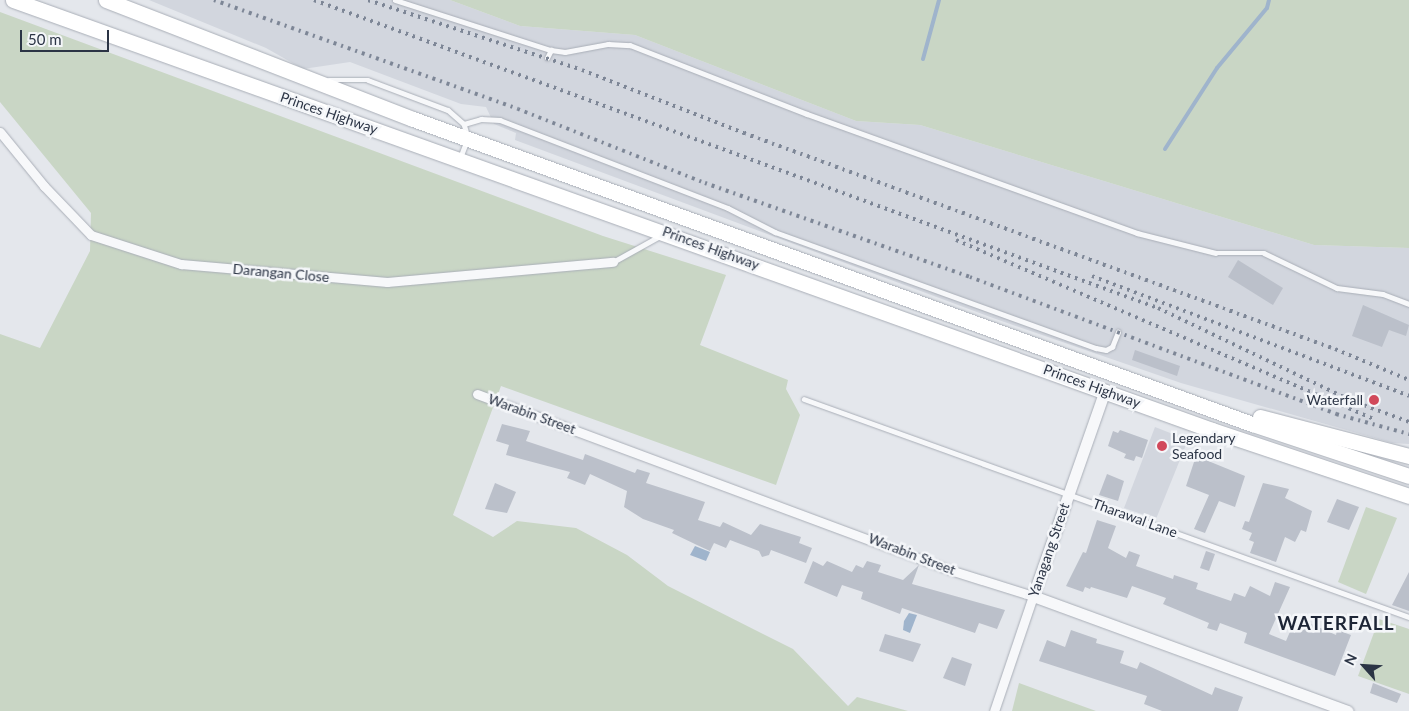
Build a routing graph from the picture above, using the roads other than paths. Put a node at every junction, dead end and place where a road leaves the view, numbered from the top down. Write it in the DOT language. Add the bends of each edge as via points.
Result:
graph roads {
  1 [pos="13,0"];
  2 [pos="106,0"];
  3 [pos="395,0"];
  4 [pos="550,50"];
  5 [pos="547,58"];
  6 [pos="466,131"];
  7 [pos="0,132"];
  8 [pos="460,159"];
  9 [pos="667,232"];
  10 [pos="613,262"];
  11 [pos="1409,304"];
  12 [pos="1118,332"];
  13 [pos="1105,390"];
  14 [pos="477,394"];
  15 [pos="1169,394"];
  16 [pos="804,399"];
  17 [pos="1409,456"];
  18 [pos="1409,476"];
  19 [pos="1068,493"];
  20 [pos="1409,496"];
  21 [pos="1033,596"];
  22 [pos="1409,617"];
  23 [pos="994,711"];
  24 [pos="1348,711"];
  1 -- 8 [label="highway, Princes Highway"];
  2 -- 6 [label="highway, Princes Highway" via="315,82"];
  3 -- 4 [label="lane"];
  4 -- 5 [label="lane"];
  4 -- 11 [label="lane" via="575,52 625,44 807,114 1137,233 1216,253 1264,253 1338,288 1383,294"];
  6 -- 8 [label="lane"];
  6 -- 12 [label="lane" via="482,119 500,120 728,208 775,232 1096,348 1106,350 1112,347"];
  6 -- 15 [label="highway, Princes Highway"];
  7 -- 10 [label="street, Darangan Close" via="44,186 91,235 181,264 388,282"];
  8 -- 9 [label="highway, Princes Highway"];
  9 -- 10 [label="lane"];
  9 -- 13 [label="highway, Princes Highway"];
  13 -- 19 [label="street, Yanagang Street"];
  13 -- 20 [label="highway, Princes Highway"];
  14 -- 21 [label="street, Warabin Street" via="950,570"];
  15 -- 17 [label="highway"];
  15 -- 18 [label="highway, Princes Highway"];
  16 -- 19 [label="lane, Tharawal Lane"];
  19 -- 21 [label="street, Yanagang Street"];
  19 -- 22 [label="lane, Tharawal Lane"];
  21 -- 23 [label="street, Yanagang Street"];
  21 -- 24 [label="street, Warabin Street"];
}
